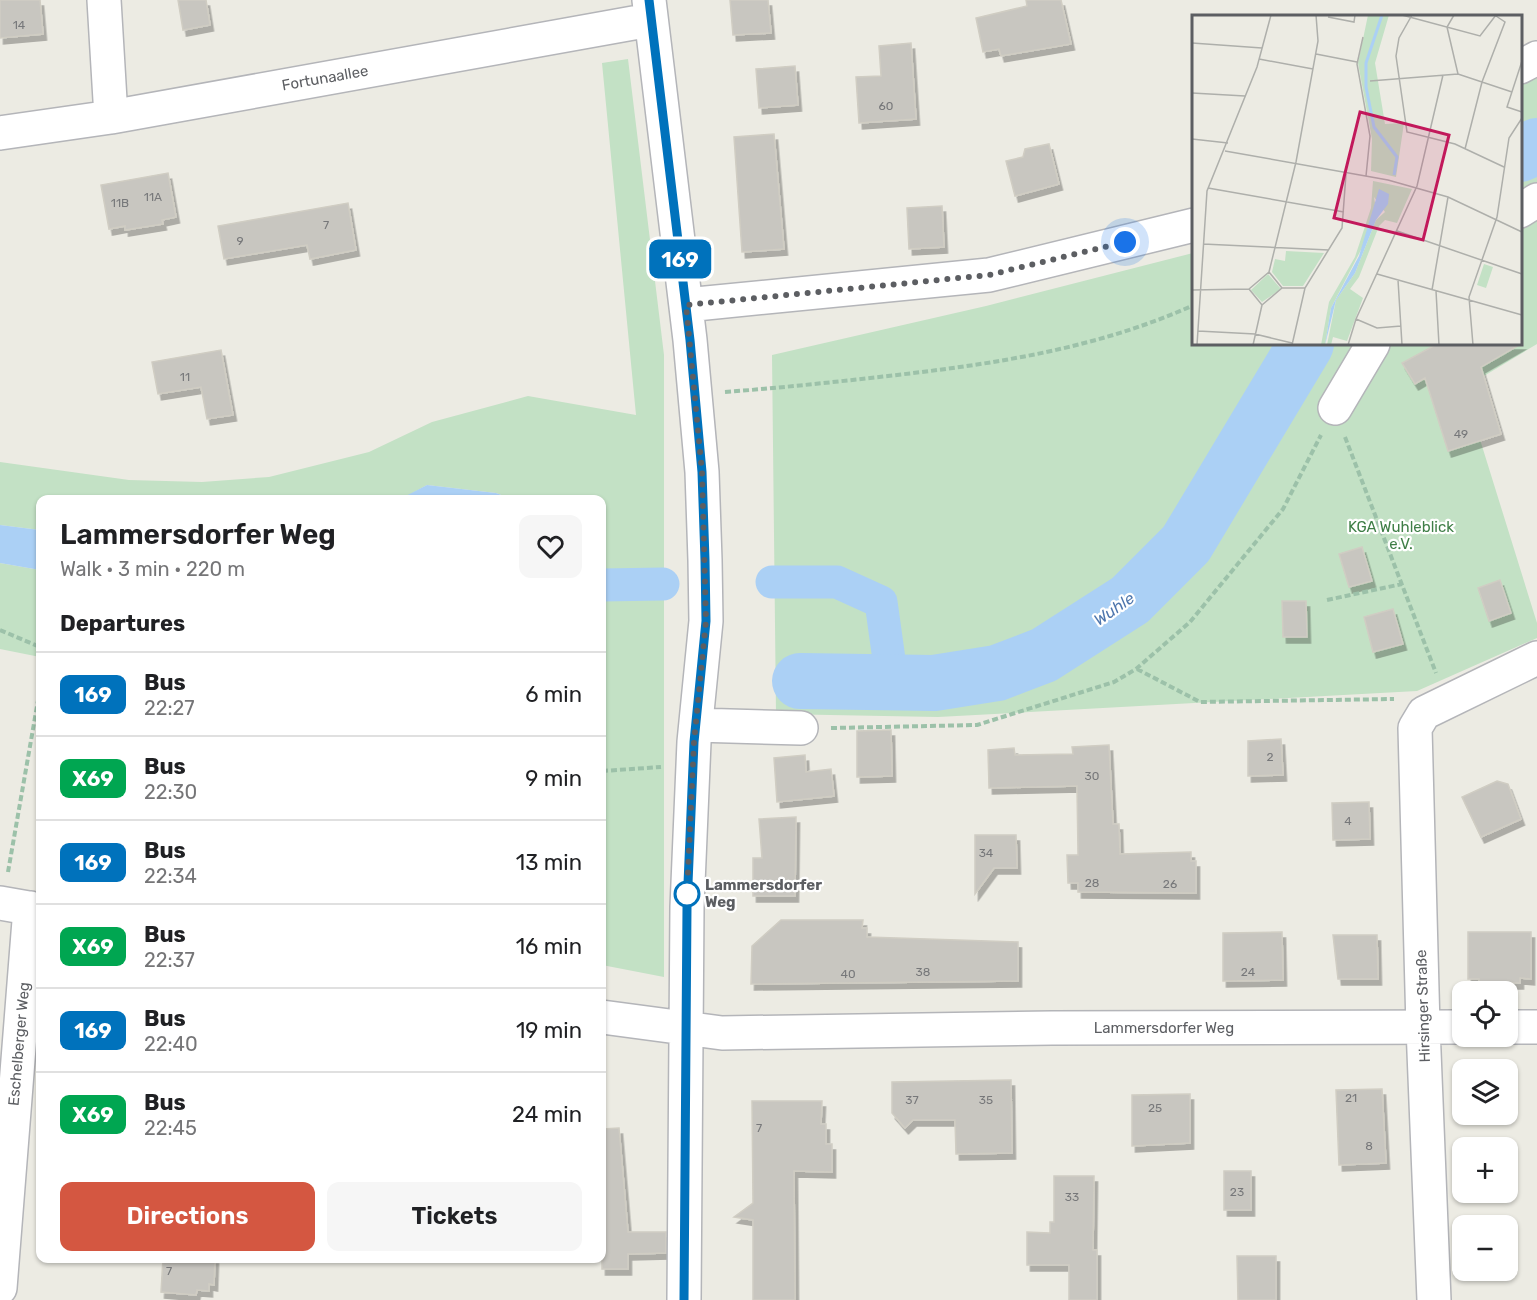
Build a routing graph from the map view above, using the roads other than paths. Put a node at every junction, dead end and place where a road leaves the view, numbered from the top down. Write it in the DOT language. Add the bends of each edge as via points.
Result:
graph roads {
  1 [pos="104,0"];
  2 [pos="649,10"];
  3 [pos="1537,58"];
  4 [pos="1522,66"];
  5 [pos="111,117"];
  6 [pos="0,133"];
  7 [pos="1537,200"];
  8 [pos="1522,210"];
  9 [pos="1192,225"];
  10 [pos="686,305"];
  11 [pos="1372,345"];
  12 [pos="1335,408"];
  13 [pos="1537,658"];
  14 [pos="696,725"];
  15 [pos="801,728"];
  16 [pos="18,906"];
  17 [pos="606,1018"];
  18 [pos="1423,1027"];
  19 [pos="1452,1027"];
  20 [pos="1518,1027"];
  21 [pos="1537,1027"];
  22 [pos="687,1029"];
  23 [pos="0,1288"];
  24 [pos="684,1300"];
  25 [pos="1434,1300"];
  1 -- 5 [label="street"];
  2 -- 5 [label="street, Fortunaallee"];
  2 -- 10 [label="street"];
  3 -- 4 [label="street"];
  5 -- 6 [label="street, Fortunaallee"];
  7 -- 8 [label="street"];
  9 -- 10 [label="street" via="989,275"];
  10 -- 14 [label="street" via="702,472 705,560 706,621"];
  11 -- 12 [label="street"];
  13 -- 18 [label="street, Hirsinger Straße" via="1435,707 1416,728"];
  14 -- 15 [label="street"];
  14 -- 22 [label="street" via="687,907"];
  16 -- 23 [label="street, Eschelberger Weg"];
  17 -- 22 [label="street, Lammersdorfer Weg"];
  18 -- 19 [label="street, Lammersdorfer Weg"];
  18 -- 22 [label="street, Lammersdorfer Weg" via="722,1033"];
  18 -- 25 [label="street, Hirsinger Straße"];
  20 -- 21 [label="street"];
  22 -- 24 [label="street"];
}
